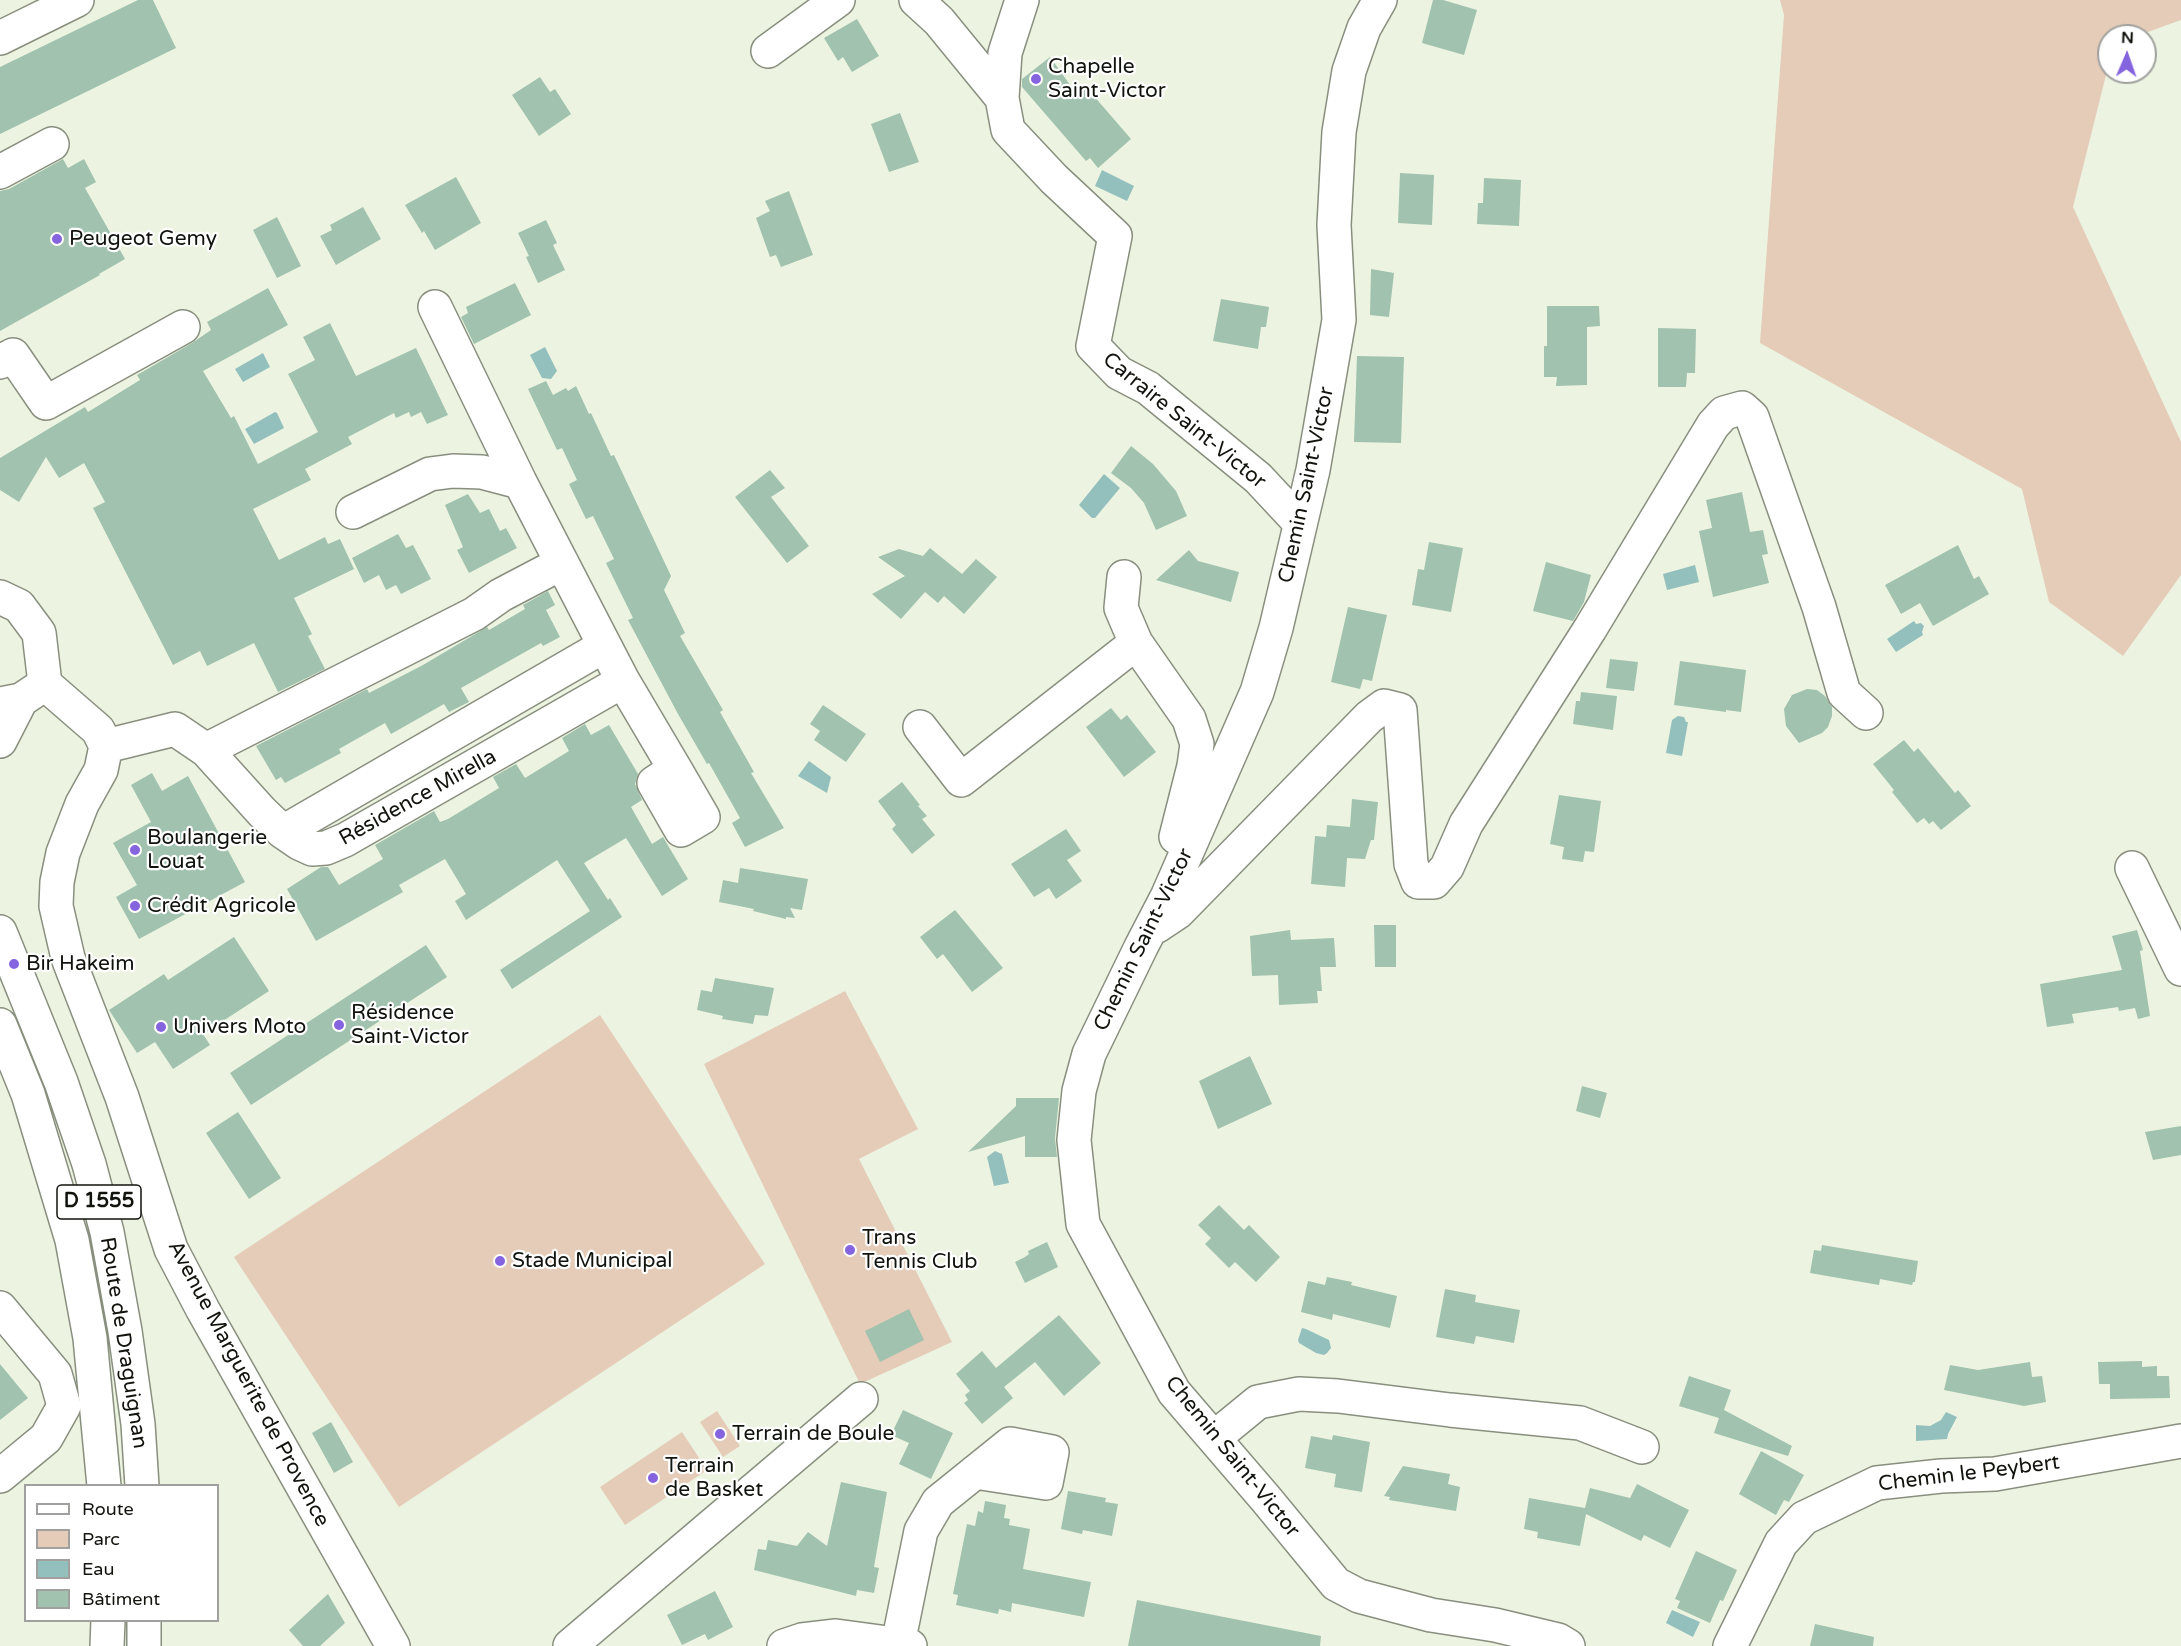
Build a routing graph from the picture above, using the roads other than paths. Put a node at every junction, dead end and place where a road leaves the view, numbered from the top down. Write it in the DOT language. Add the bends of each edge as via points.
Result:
graph roads {
  1 [pos="77,0"];
  2 [pos="838,0"];
  3 [pos="916,0"];
  4 [pos="1022,0"];
  5 [pos="1380,0"];
  6 [pos="0,38"];
  7 [pos="768,51"];
  8 [pos="1002,98"];
  9 [pos="52,144"];
  10 [pos="0,172"];
  11 [pos="435,307"];
  12 [pos="183,327"];
  13 [pos="0,362"];
  14 [pos="520,482"];
  15 [pos="353,512"];
  16 [pos="1300,523"];
  17 [pos="562,563"];
  18 [pos="1124,578"];
  19 [pos="0,597"];
  20 [pos="1136,643"];
  21 [pos="604,646"];
  22 [pos="623,681"];
  23 [pos="22,696"];
  24 [pos="1866,712"];
  25 [pos="920,727"];
  26 [pos="0,741"];
  27 [pos="106,746"];
  28 [pos="206,750"];
  29 [pos="675,769"];
  30 [pos="283,832"];
  31 [pos="2132,868"];
  32 [pos="1168,896"];
  33 [pos="0,932"];
  34 [pos="1148,933"];
  35 [pos="2181,969"];
  36 [pos="0,1025"];
  37 [pos="0,1308"];
  38 [pos="861,1399"];
  39 [pos="1214,1438"];
  40 [pos="2181,1441"];
  41 [pos="1642,1447"];
  42 [pos="975,1472"];
  43 [pos="0,1476"];
  44 [pos="104,1484"];
  45 [pos="142,1484"];
  46 [pos="108,1622"];
  47 [pos="144,1622"];
  48 [pos="904,1645"];
  49 [pos="107,1646"];
  50 [pos="144,1646"];
  51 [pos="393,1646"];
  52 [pos="570,1646"];
  53 [pos="784,1646"];
  54 [pos="1568,1646"];
  55 [pos="1730,1646"];
  1 -- 6 [label="street"];
  2 -- 7 [label="street"];
  3 -- 8 [label="street" via="939,21"];
  4 -- 8 [label="street, Carraire Saint-Victor" via="1005,53"];
  5 -- 16 [label="street, Chemin Saint-Victor" via="1364,28 1348,71 1339,132 1334,225 1339,320"];
  8 -- 16 [label="street, Carraire Saint-Victor" via="1008,130 1115,236 1093,346 1119,373 1148,388 1258,478"];
  9 -- 10 [label="street"];
  11 -- 14 [label="street"];
  12 -- 13 [label="street" via="46,403 13,355"];
  14 -- 15 [label="street" via="482,472 430,474"];
  14 -- 17 [label="street"];
  16 -- 32 [label="street, Chemin Saint-Victor" via="1257,692"];
  17 -- 21 [label="street"];
  17 -- 28 [label="street" via="474,614"];
  18 -- 20 [label="street" via="1121,608"];
  19 -- 23 [label="street" via="19,606 39,633"];
  20 -- 25 [label="street" via="961,780"];
  20 -- 32 [label="street" via="1189,719 1197,744 1176,836"];
  21 -- 22 [label="street"];
  21 -- 30 [label="street"];
  22 -- 29 [label="street"];
  22 -- 30 [label="street, Résidence Mirella" via="345,840 312,849"];
  23 -- 26 [label="street"];
  23 -- 27 [label="street" via="98,730"];
  24 -- 34 [label="street" via="1844,693 1819,607 1752,417 1742,408 1724,413 1466,824 1447,867 1434,882 1418,882 1411,864 1400,711 1384,706 1178,912"];
  27 -- 28 [label="street, Résidence Mirella" via="175,729"];
  27 -- 51 [label="street, Avenue Marguerite de Provence" via="101,770 82,804 63,853 57,882 56,906 68,958 122,1097 171,1249"];
  28 -- 30 [label="street, Résidence Mirella"];
  31 -- 35 [label="street"];
  32 -- 34 [label="street, Chemin Saint-Victor"];
  33 -- 45 [label="street, Route de Draguignan / D 1555" via="61,1082 107,1232 126,1331"];
  34 -- 39 [label="street, Chemin Saint-Victor" via="1089,1054 1079,1091 1074,1140 1083,1224 1174,1392"];
  36 -- 44 [label="street, Route de Draguignan / D 1555" via="28,1094 72,1240 90,1338"];
  37 -- 43 [label="street" via="55,1374 64,1406 46,1438"];
  38 -- 52 [label="street"];
  39 -- 41 [label="street" via="1258,1402 1299,1395 1580,1423"];
  39 -- 54 [label="street, Chemin Saint-Victor" via="1336,1584 1359,1596 1431,1615 1558,1640"];
  40 -- 55 [label="street, Chemin le Peybert" via="1995,1474 1877,1483 1804,1518 1781,1543"];
  42 -- 48 [label="street" via="938,1502 921,1531"];
  46 -- 49 [label="street"];
  47 -- 50 [label="street"];
  48 -- 53 [label="street" via="836,1636"];
}
